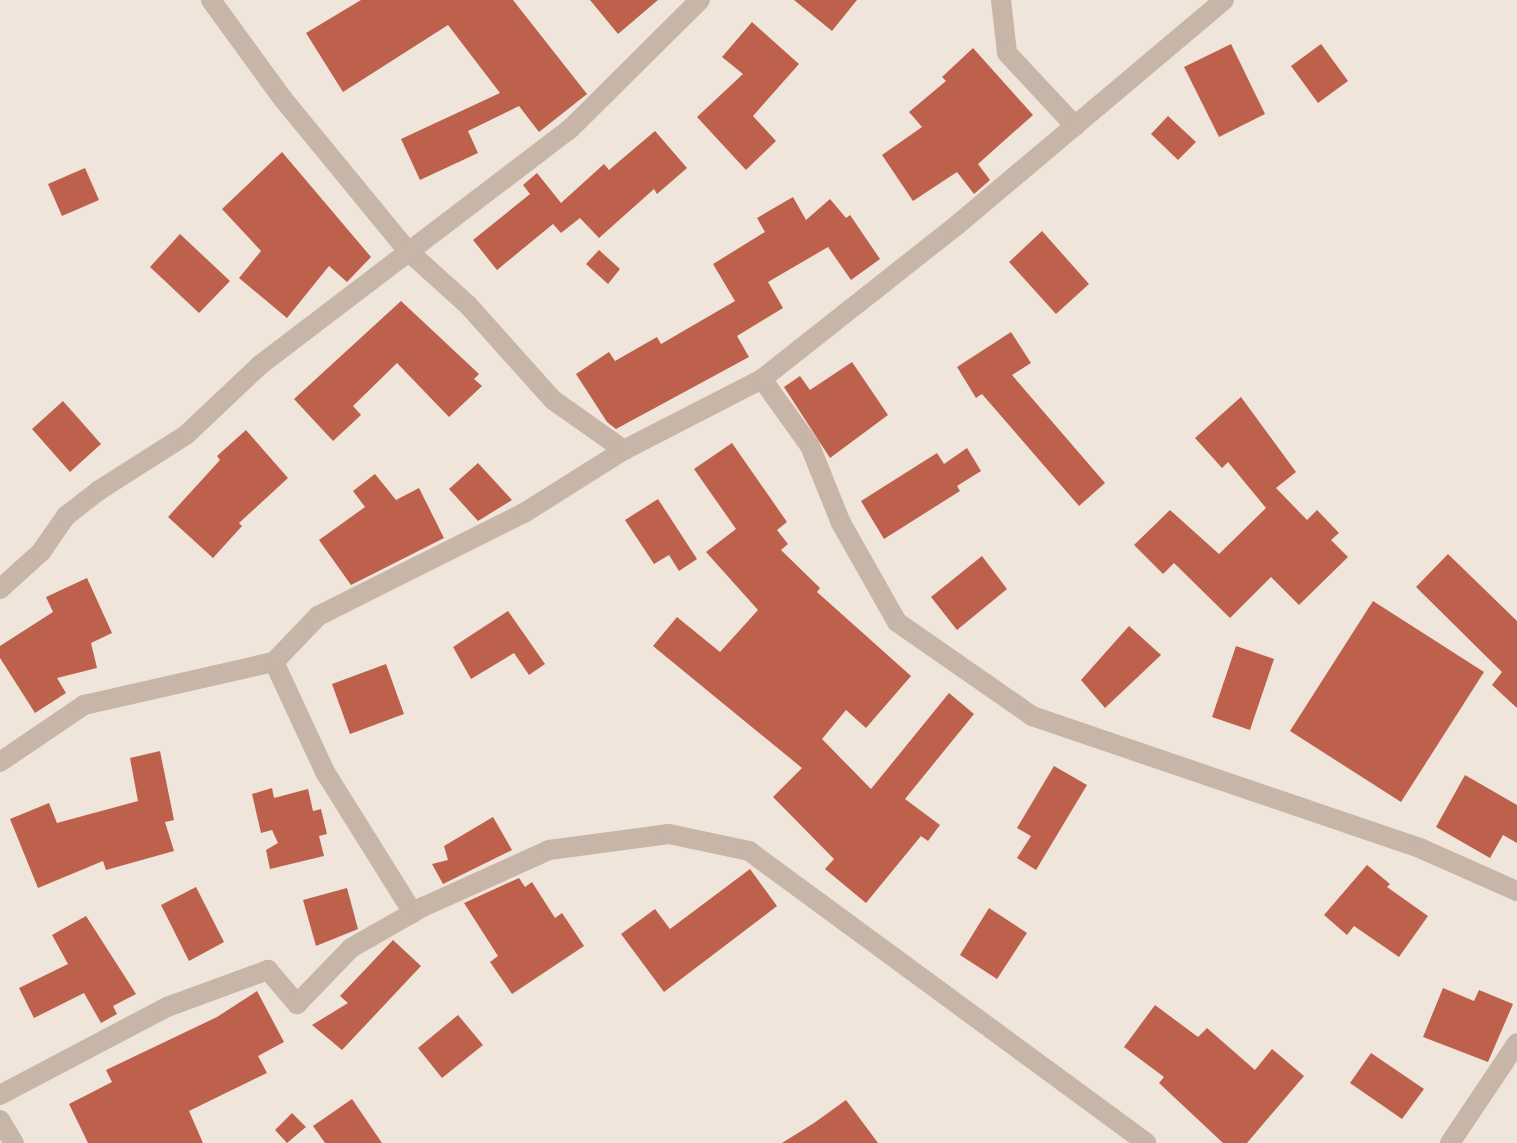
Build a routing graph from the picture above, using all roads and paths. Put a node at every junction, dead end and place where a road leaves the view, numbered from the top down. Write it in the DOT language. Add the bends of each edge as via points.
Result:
graph roads {
  1 [pos="211,0"];
  2 [pos="700,0"];
  3 [pos="1001,0"];
  4 [pos="1224,0"];
  5 [pos="1075,126"];
  6 [pos="408,251"];
  7 [pos="762,379"];
  8 [pos="624,450"];
  9 [pos="0,589"];
  10 [pos="274,662"];
  11 [pos="0,762"];
  12 [pos="1517,891"];
  13 [pos="413,913"];
  14 [pos="1517,1043"];
  15 [pos="0,1095"];
  16 [pos="0,1120"];
  17 [pos="14,1143"];
  18 [pos="1146,1143"];
  19 [pos="1450,1143"];
  1 -- 6 [label="street" via="283,99"];
  2 -- 6 [label="street" via="570,129"];
  3 -- 5 [label="street" via="1007,53"];
  4 -- 5 [label="street"];
  5 -- 7 [label="street"];
  6 -- 8 [label="street" via="468,305 553,400"];
  6 -- 9 [label="street" via="260,365 186,435 66,516 41,552"];
  7 -- 8 [label="street"];
  7 -- 12 [label="street" via="810,446 841,523 897,622 1032,716 1422,849"];
  8 -- 10 [label="street" via="524,513 318,616"];
  10 -- 11 [label="street" via="84,705"];
  10 -- 13 [label="street" via="325,772"];
  13 -- 15 [label="street" via="351,948 297,1004 268,970 167,1007"];
  13 -- 18 [label="street" via="549,850 669,834 749,851"];
  14 -- 19 [label="street"];
  16 -- 17 [label="street"];
}
